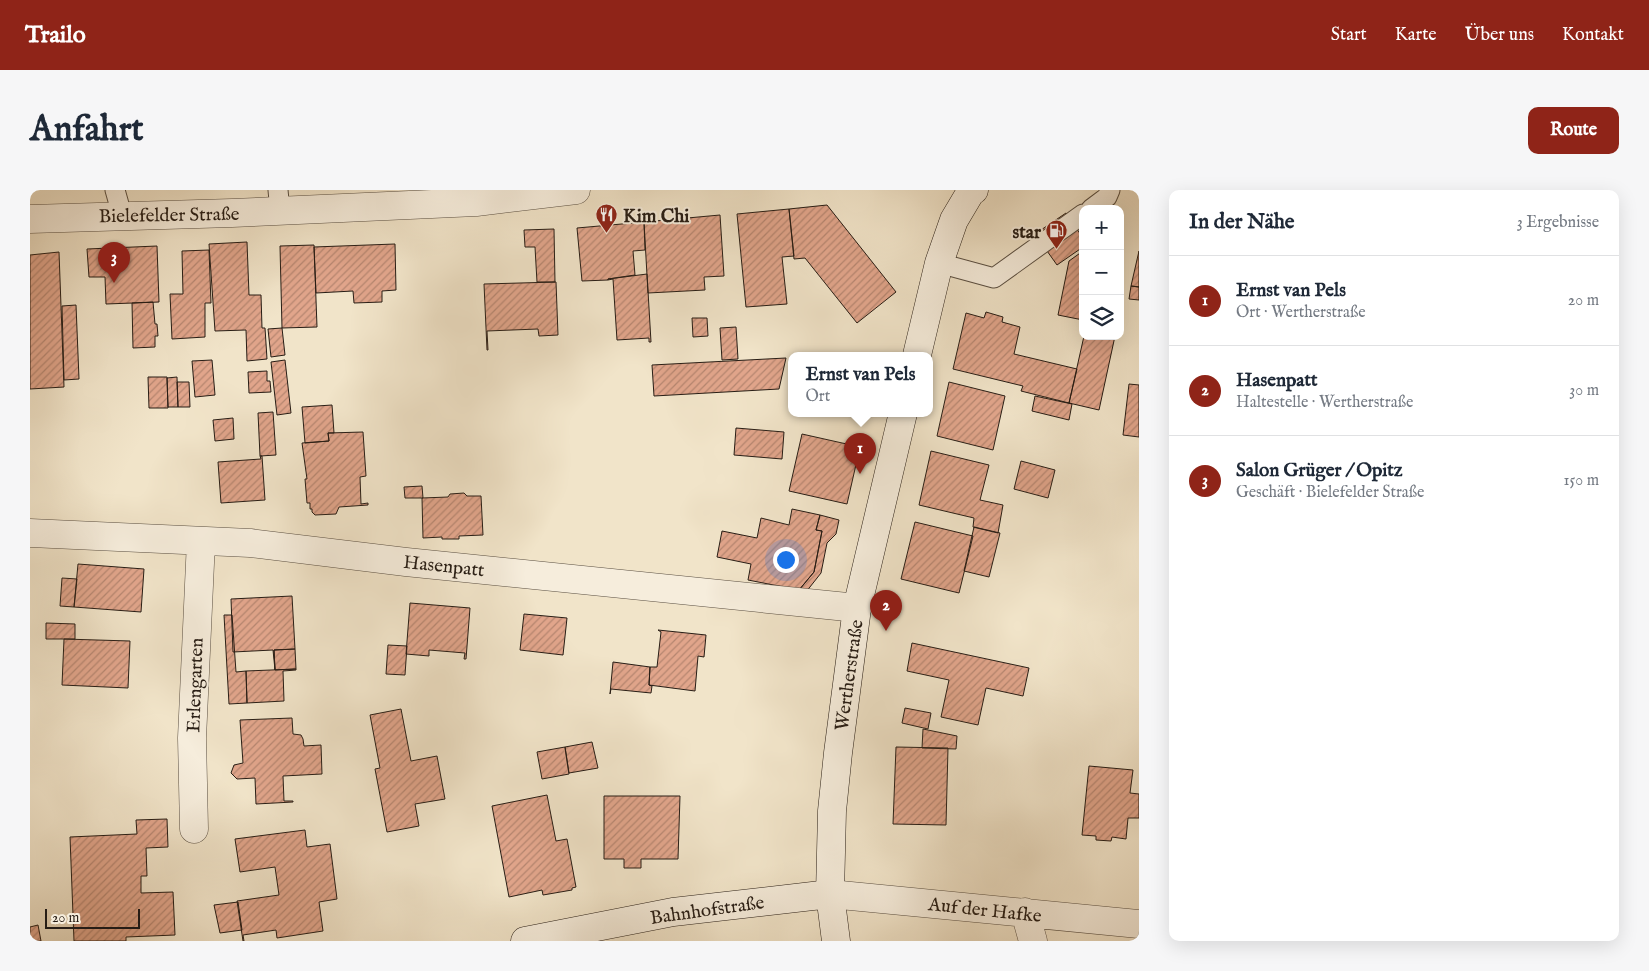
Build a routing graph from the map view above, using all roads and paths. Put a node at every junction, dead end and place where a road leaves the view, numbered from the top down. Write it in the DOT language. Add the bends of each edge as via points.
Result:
graph roads {
  1 [pos="576,190"];
  2 [pos="1110,190"];
  3 [pos="969,191"];
  4 [pos="279,201"];
  5 [pos="119,203"];
  6 [pos="1096,205"];
  7 [pos="1079,217"];
  8 [pos="30,219"];
  9 [pos="939,263"];
  10 [pos="918,352"];
  11 [pos="902,417"];
  12 [pos="30,534"];
  13 [pos="201,541"];
  14 [pos="857,608"];
  15 [pos="194,829"];
  16 [pos="830,894"];
  17 [pos="1025,912"];
  18 [pos="1139,924"];
  19 [pos="526,941"];
  20 [pos="836,941"];
  21 [pos="1033,941"];
  1 -- 4 [label="street, Bielefelder Straße" via="476,202"];
  2 -- 6 [label="lane"];
  3 -- 9 [label="street" via="954,220"];
  4 -- 5 [label="street, Bielefelder Straße"];
  5 -- 8 [label="street, Bielefelder Straße"];
  7 -- 9 [label="lane" via="994,278"];
  9 -- 10 [label="street"];
  11 -- 14 [label="street, Wertherstraße"];
  12 -- 13 [label="street, Hasenpatt"];
  13 -- 14 [label="street, Hasenpatt" via="250,543"];
  13 -- 15 [label="street, Erlengarten" via="192,738"];
  14 -- 16 [label="street, Wertherstraße" via="832,811"];
  16 -- 17 [label="street, Auf der Hafke"];
  16 -- 19 [label="street, Bahnhofstraße" via="673,912"];
  16 -- 20 [label="street, Wertherstraße"];
  17 -- 18 [label="street, Auf der Hafke"];
  17 -- 21 [label="street"];
}
